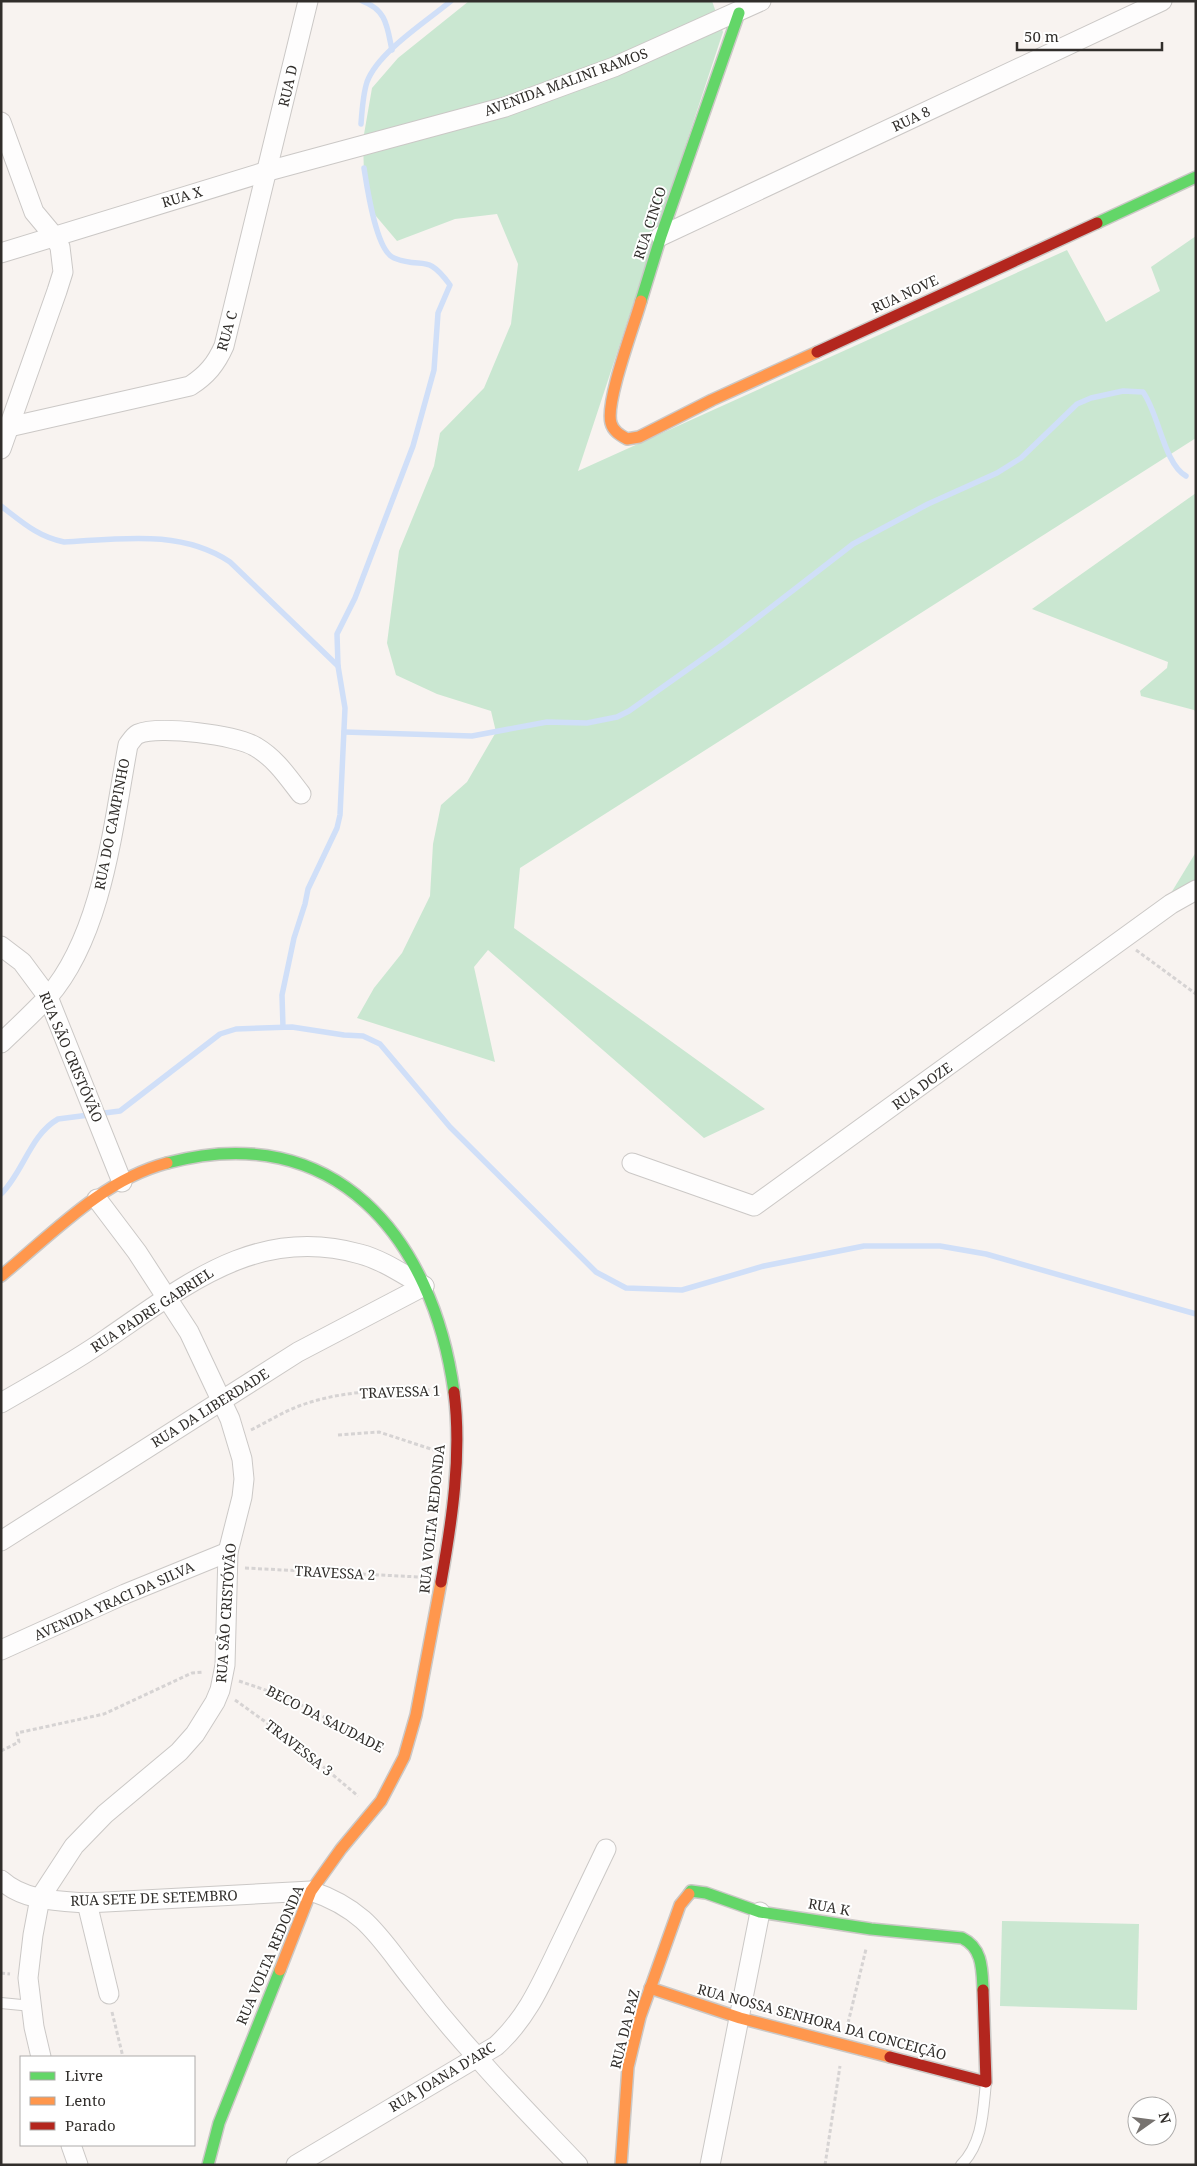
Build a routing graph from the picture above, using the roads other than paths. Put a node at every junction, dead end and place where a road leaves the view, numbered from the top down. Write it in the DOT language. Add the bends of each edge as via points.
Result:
graph roads {
  1 [pos="308,1"];
  2 [pos="761,1"];
  3 [pos="1162,1"];
  4 [pos="739,13"];
  5 [pos="1,122"];
  6 [pos="364,145"];
  7 [pos="268,171"];
  8 [pos="1196,176"];
  9 [pos="54,236"];
  10 [pos="661,236"];
  11 [pos="1,253"];
  12 [pos="9,427"];
  13 [pos="627,439"];
  14 [pos="1,449"];
  15 [pos="301,794"];
  16 [pos="1196,890"];
  17 [pos="1,946"];
  18 [pos="48,996"];
  19 [pos="1,1043"];
  20 [pos="632,1163"];
  21 [pos="122,1182"];
  22 [pos="97,1199"];
  23 [pos="1,1276"];
  24 [pos="424,1286"];
  25 [pos="167,1298"];
  26 [pos="222,1400"];
  27 [pos="1,1403"];
  28 [pos="1,1541"];
  29 [pos="227,1560"];
  30 [pos="1,1650"];
  31 [pos="606,1849"];
  32 [pos="1,1880"];
  33 [pos="311,1891"];
  34 [pos="40,1898"];
  35 [pos="87,1903"];
  36 [pos="680,1905"];
  37 [pos="760,1912"];
  38 [pos="650,1988"];
  39 [pos="109,1994"];
  40 [pos="1,2003"];
  41 [pos="32,2006"];
  42 [pos="740,2018"];
  43 [pos="41,2056"];
  44 [pos="476,2057"];
  45 [pos="986,2082"];
  46 [pos="70,2146"];
  47 [pos="78,2165"];
  48 [pos="208,2165"];
  49 [pos="296,2165"];
  50 [pos="578,2165"];
  51 [pos="621,2165"];
  52 [pos="710,2165"];
  53 [pos="961,2165"];
  1 -- 7 [label="street, RUA D"];
  2 -- 4 [label="street, AVENIDA MALINI RAMOS"];
  3 -- 10 [label="street, RUA 8"];
  4 -- 6 [label="street, AVENIDA MALINI RAMOS" via="614,67 504,107"];
  4 -- 10 [label="street, RUA CINCO"];
  5 -- 9 [label="street" via="34,212"];
  6 -- 7 [label="street, RUA X"];
  7 -- 9 [label="street, RUA X"];
  7 -- 12 [label="street, RUA C" via="224,346 206,376 190,386"];
  8 -- 13 [label="street, RUA NOVE" via="712,400 639,437"];
  9 -- 11 [label="street, RUA X"];
  9 -- 12 [label="street" via="60,248 63,272"];
  10 -- 13 [label="street, RUA CINCO" via="611,402 609,420 616,433"];
  12 -- 14 [label="street"];
  15 -- 18 [label="street, RUA DO CAMPINHO" via="277,762 254,746 206,732 147,732 136,735 128,745 101,889 74,958"];
  16 -- 20 [label="street, RUA DOZE" via="1171,904 754,1206"];
  17 -- 18 [label="street, RUA SÃO CRISTÓVÃO" via="22,962"];
  18 -- 19 [label="street, RUA DO CAMPINHO"];
  18 -- 21 [label="street, RUA SÃO CRISTÓVÃO"];
  21 -- 22 [label="street, RUA VOLTA REDONDA"];
  21 -- 24 [label="street, RUA VOLTA REDONDA" via="168,1163 212,1153 274,1156 309,1167 334,1177 372,1206 412,1259"];
  22 -- 23 [label="street, RUA VOLTA REDONDA"];
  22 -- 25 [label="street, RUA SÃO CRISTÓVÃO"];
  24 -- 25 [label="street, RUA PADRE GABRIEL" via="361,1254 303,1247 273,1249 230,1262"];
  24 -- 26 [label="street, RUA DA LIBERDADE" via="298,1352"];
  24 -- 33 [label="street, RUA VOLTA REDONDA" via="439,1320 453,1390 456,1433 443,1578 414,1723 403,1759 376,1810 331,1861"];
  25 -- 26 [label="street, RUA SÃO CRISTÓVÃO"];
  25 -- 27 [label="street, RUA PADRE GABRIEL" via="88,1352"];
  26 -- 28 [label="street, RUA DA LIBERDADE"];
  26 -- 29 [label="street, RUA SÃO CRISTÓVÃO" via="236,1437 244,1479"];
  29 -- 30 [label="street, AVENIDA YRACI DA SILVA" via="125,1594"];
  29 -- 34 [label="street, RUA SÃO CRISTÓVÃO" via="222,1683 195,1734 162,1768 89,1830 74,1846"];
  31 -- 44 [label="street, RUA JOANA D'ARC" via="521,2021 496,2046"];
  32 -- 34 [label="street, RUA SETE DE SETEMBRO" via="22,1894"];
  33 -- 35 [label="street, RUA SETE DE SETEMBRO"];
  33 -- 44 [label="street" via="340,1902 369,1924"];
  33 -- 48 [label="street, RUA VOLTA REDONDA" via="219,2123"];
  34 -- 35 [label="street, RUA SETE DE SETEMBRO"];
  34 -- 41 [label="street, RUA SÃO CRISTÓVÃO" via="28,1978"];
  35 -- 39 [label="street"];
  36 -- 37 [label="street, RUA K" via="687,1894 697,1891"];
  36 -- 38 [label="street, RUA DA PAZ"];
  37 -- 42 [label="street"];
  37 -- 45 [label="street, RUA K" via="870,1929 962,1938 970,1942 982,1962"];
  38 -- 42 [label="street, RUA NOSSA SENHORA DA CONCEIÇÃO"];
  38 -- 51 [label="street, RUA DA PAZ" via="628,2067"];
  40 -- 41 [label="lane"];
  41 -- 43 [label="street, RUA SÃO CRISTÓVÃO"];
  42 -- 45 [label="street, RUA NOSSA SENHORA DA CONCEIÇÃO"];
  42 -- 52 [label="street"];
  44 -- 49 [label="street, RUA JOANA D'ARC"];
  44 -- 50 [label="street"];
  45 -- 53 [label="lane" via="977,2141"];
  46 -- 47 [label="street"];
}
